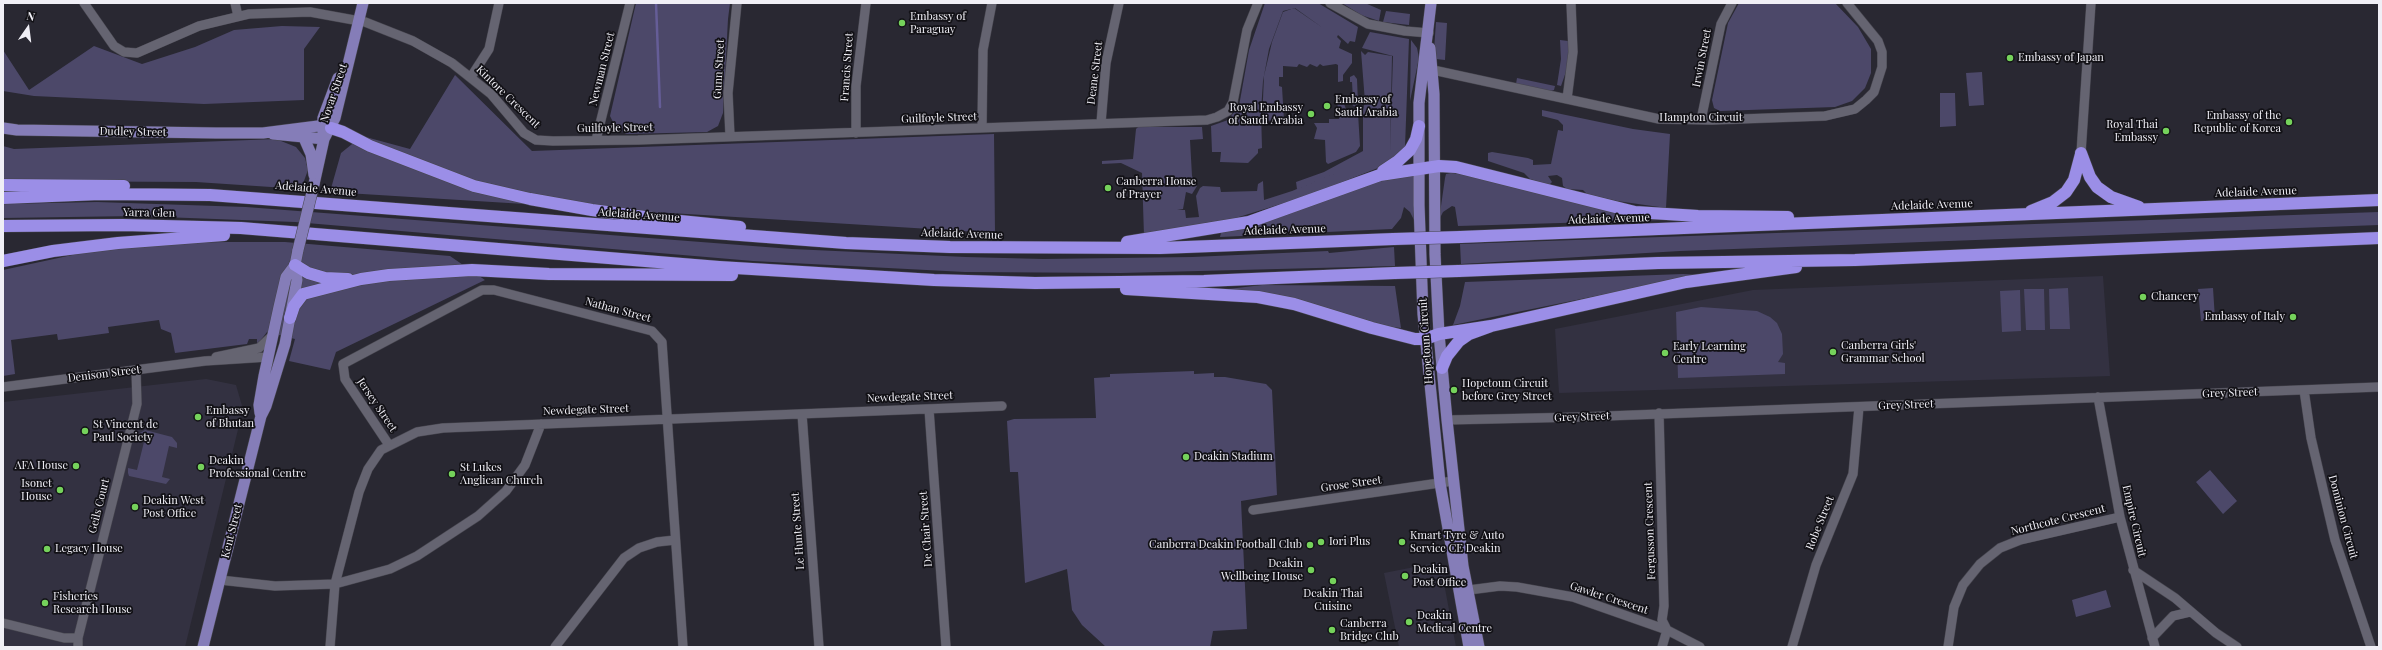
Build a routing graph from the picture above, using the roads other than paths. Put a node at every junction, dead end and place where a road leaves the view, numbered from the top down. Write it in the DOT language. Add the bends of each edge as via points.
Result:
graph roads {
  1 [pos="84,3"];
  2 [pos="235,3"];
  3 [pos="363,3"];
  4 [pos="499,3"];
  5 [pos="630,3"];
  6 [pos="737,3"];
  7 [pos="866,3"];
  8 [pos="992,3"];
  9 [pos="1119,3"];
  10 [pos="1258,3"];
  11 [pos="1330,3"];
  12 [pos="1431,3"];
  13 [pos="1571,3"];
  14 [pos="1732,3"];
  15 [pos="1847,3"];
  16 [pos="2090,3"];
  17 [pos="238,16"];
  18 [pos="358,20"];
  19 [pos="1428,33"];
  20 [pos="1428,70"];
  21 [pos="471,77"];
  22 [pos="1567,99"];
  23 [pos="1701,120"];
  24 [pos="1101,123"];
  25 [pos="1419,126"];
  26 [pos="326,127"];
  27 [pos="3,128"];
  28 [pos="982,128"];
  29 [pos="263,132"];
  30 [pos="856,133"];
  31 [pos="730,136"];
  32 [pos="304,138"];
  33 [pos="324,139"];
  34 [pos="536,140"];
  35 [pos="596,140"];
  36 [pos="2081,153"];
  37 [pos="1434,166"];
  38 [pos="1419,168"];
  39 [pos="1367,179"];
  40 [pos="314,184"];
  41 [pos="3,185"];
  42 [pos="193,194"];
  43 [pos="3,198"];
  44 [pos="2379,200"];
  45 [pos="2151,210"];
  46 [pos="2022,215"];
  47 [pos="1831,221"];
  48 [pos="3,226"];
  49 [pos="295,232"];
  50 [pos="784,238"];
  51 [pos="2379,238"];
  52 [pos="1078,249"];
  53 [pos="1855,260"];
  54 [pos="3,261"];
  55 [pos="295,265"];
  56 [pos="809,273"];
  57 [pos="361,279"];
  58 [pos="1035,283"];
  59 [pos="290,318"];
  60 [pos="1491,326"];
  61 [pos="273,334"];
  62 [pos="287,334"];
  63 [pos="1439,334"];
  64 [pos="1425,339"];
  65 [pos="268,357"];
  66 [pos="205,361"];
  67 [pos="1442,368"];
  68 [pos="136,370"];
  69 [pos="345,379"];
  70 [pos="3,387"];
  71 [pos="2379,387"];
  72 [pos="2304,390"];
  73 [pos="2098,397"];
  74 [pos="1002,406"];
  75 [pos="1859,407"];
  76 [pos="929,409"];
  77 [pos="1659,413"];
  78 [pos="802,414"];
  79 [pos="261,416"];
  80 [pos="667,419"];
  81 [pos="1447,420"];
  82 [pos="1433,421"];
  83 [pos="540,424"];
  84 [pos="389,445"];
  85 [pos="1453,481"];
  86 [pos="1440,483"];
  87 [pos="1253,510"];
  88 [pos="2120,517"];
  89 [pos="675,540"];
  90 [pos="2133,570"];
  91 [pos="220,580"];
  92 [pos="335,584"];
  93 [pos="1463,591"];
  94 [pos="2190,612"];
  95 [pos="3,623"];
  96 [pos="1667,630"];
  97 [pos="2152,638"];
  98 [pos="78,642"];
  99 [pos="203,647"];
  100 [pos="330,647"];
  101 [pos="555,647"];
  102 [pos="683,647"];
  103 [pos="819,647"];
  104 [pos="946,647"];
  105 [pos="1469,647"];
  106 [pos="1479,647"];
  107 [pos="1662,647"];
  108 [pos="1700,647"];
  109 [pos="1792,647"];
  110 [pos="1948,647"];
  111 [pos="2155,647"];
  112 [pos="2237,647"];
  113 [pos="2371,647"];
  1 -- 17 [label="street, Kintore Crescent" via="114,46 124,52 137,53 200,26"];
  2 -- 17 [label="street"];
  3 -- 18 [label="main road, Novar Street"];
  4 -- 21 [label="street" via="489,49"];
  5 -- 35 [label="street, Newman Street"];
  6 -- 31 [label="street, Gunn Street" via="728,94"];
  7 -- 30 [label="street, Francis Street" via="856,86"];
  8 -- 28 [label="street" via="983,50"];
  9 -- 24 [label="street, Deane Street" via="1106,63"];
  10 -- 24 [label="street, Guilfoyle Street" via="1247,30 1236,90 1228,111 1207,120"];
  11 -- 19 [label="street" via="1368,24"];
  12 -- 19 [label="main road, Hopetoun Circuit"];
  13 -- 22 [label="street" via="1573,52"];
  14 -- 23 [label="street, Irwin Street" via="1720,24"];
  15 -- 23 [label="street, Hampton Circuit" via="1871,29 1882,52 1874,92 1855,109 1825,116"];
  16 -- 36 [label="street"];
  17 -- 18 [label="street, Kintore Crescent" via="298,11"];
  18 -- 21 [label="street, Kintore Crescent" via="414,41"];
  18 -- 26 [label="main road, Novar Street"];
  19 -- 20 [label="main road, Hopetoun Circuit"];
  20 -- 22 [label="street, Hampton Circuit"];
  20 -- 25 [label="main road, Hopetoun Circuit"];
  20 -- 37 [label="main road, Hopetoun Circuit"];
  21 -- 34 [label="street, Kintore Crescent" via="498,101 524,133"];
  22 -- 23 [label="street, Hampton Circuit" via="1659,119"];
  24 -- 28 [label="street, Guilfoyle Street"];
  25 -- 38 [label="main road, Hopetoun Circuit"];
  25 -- 39 [label="highway" via="1416,139 1407,153 1394,164"];
  26 -- 29 [label="main road, Dudley Street"];
  26 -- 33 [label="main road, Kent Street"];
  26 -- 50 [label="highway" via="481,188 592,210 744,227"];
  27 -- 29 [label="main road, Dudley Street" via="127,132"];
  28 -- 30 [label="street, Guilfoyle Street"];
  29 -- 32 [label="main road, Dudley Street"];
  30 -- 31 [label="street, Guilfoyle Street"];
  31 -- 35 [label="street, Guilfoyle Street"];
  32 -- 33 [label="main road, Dudley Street"];
  32 -- 40 [label="main road" via="311,154"];
  33 -- 40 [label="main road, Kent Street"];
  34 -- 35 [label="street, Guilfoyle Street"];
  36 -- 45 [label="highway" via="2092,181 2101,191 2122,202"];
  36 -- 46 [label="highway" via="2074,180 2066,192 2053,202"];
  37 -- 38 [label="highway"];
  37 -- 47 [label="highway" via="1456,167 1636,212 1698,216 1801,217"];
  37 -- 63 [label="main road, Hopetoun Circuit"];
  38 -- 39 [label="highway" via="1395,171"];
  38 -- 64 [label="main road, Hopetoun Circuit" via="1420,258"];
  39 -- 52 [label="highway" via="1249,222 1167,237"];
  40 -- 55 [label="main road, Kent Street, bridge"];
  41 -- 42 [label="highway" via="142,186"];
  42 -- 43 [label="highway, Yarra Glen"];
  42 -- 50 [label="highway, Adelaide Avenue"];
  44 -- 45 [label="highway, Adelaide Avenue"];
  45 -- 46 [label="highway, Adelaide Avenue"];
  46 -- 47 [label="highway, Adelaide Avenue"];
  47 -- 52 [label="highway, Adelaide Avenue, bridge" via="1167,248"];
  48 -- 49 [label="highway, Yarra Glen" via="161,226"];
  49 -- 54 [label="highway" via="160,238 53,251"];
  49 -- 56 [label="highway"];
  50 -- 52 [label="highway, Adelaide Avenue" via="906,246"];
  51 -- 53 [label="highway"];
  53 -- 58 [label="highway, bridge" via="1658,263 1204,281"];
  53 -- 60 [label="highway" via="1686,282"];
  55 -- 57 [label="highway" via="308,273 325,278"];
  55 -- 59 [label="main road, Kent Street" via="297,280"];
  55 -- 61 [label="main road, Kent Street" via="286,277"];
  56 -- 57 [label="highway" via="754,276 549,274 472,270"];
  56 -- 58 [label="highway"];
  57 -- 59 [label="highway" via="303,294 296,302"];
  58 -- 64 [label="highway" via="1258,297 1305,307 1404,337"];
  59 -- 62 [label="main road, Kent Street"];
  60 -- 63 [label="highway"];
  60 -- 67 [label="highway" via="1469,334 1459,341 1446,356"];
  61 -- 65 [label="main road, Kent Street"];
  61 -- 66 [label="street, Denison Street" via="259,348"];
  62 -- 65 [label="main road" via="277,351"];
  62 -- 79 [label="main road, Kent Street" via="278,371"];
  63 -- 64 [label="highway"];
  63 -- 67 [label="main road, Hopetoun Circuit"];
  64 -- 82 [label="main road, Hopetoun Circuit"];
  65 -- 66 [label="street, Denison Street"];
  65 -- 79 [label="main road, Kent Street" via="259,405"];
  66 -- 68 [label="street, Denison Street"];
  67 -- 81 [label="main road, Hopetoun Circuit"];
  68 -- 70 [label="street, Denison Street"];
  68 -- 98 [label="street, Geils Court" via="137,404"];
  69 -- 80 [label="street, Nathan Street" via="343,364 351,358 482,290 494,290 652,331 662,342"];
  69 -- 84 [label="street, Jersey Street"];
  71 -- 72 [label="street, Grey Street"];
  72 -- 73 [label="street, Grey Street"];
  72 -- 113 [label="street, Dominion Circuit" via="2311,438 2335,540"];
  73 -- 75 [label="street, Grey Street"];
  73 -- 88 [label="street, Empire Circuit"];
  74 -- 76 [label="street, Newdegate Street"];
  75 -- 77 [label="street, Grey Street"];
  75 -- 109 [label="street, Robe Street" via="1853,474 1816,565"];
  76 -- 78 [label="street, Newdegate Street"];
  76 -- 104 [label="street, De Chair Street"];
  77 -- 81 [label="street, Grey Street"];
  77 -- 96 [label="street, Fergusson Crescent" via="1664,606 1662,620"];
  78 -- 80 [label="street, Newdegate Street"];
  78 -- 103 [label="street, Le Hunte Street"];
  79 -- 91 [label="main road, Kent Street"];
  80 -- 83 [label="street, Newdegate Street"];
  80 -- 89 [label="street, Nathan Street"];
  81 -- 82 [label="main road, Grey Street"];
  81 -- 85 [label="main road, Hopetoun Circuit"];
  82 -- 86 [label="main road, Hopetoun Circuit"];
  83 -- 84 [label="street, Newdegate Street" via="437,429 417,432"];
  83 -- 92 [label="street" via="525,465 506,491 478,516 418,556 390,569"];
  84 -- 92 [label="street, Newdegate Street" via="381,450 368,469 358,492"];
  85 -- 86 [label="street, Grose Street"];
  85 -- 93 [label="main road, Hopetoun Circuit"];
  86 -- 87 [label="street, Grose Street"];
  86 -- 93 [label="main road, Hopetoun Circuit"];
  88 -- 90 [label="street, Empire Circuit"];
  88 -- 110 [label="street, Northcote Crescent" via="2020,540 2000,548 1980,564 1963,585 1954,607"];
  89 -- 101 [label="street" via="639,548 624,558"];
  89 -- 102 [label="street, Nathan Street"];
  90 -- 94 [label="street" via="2175,598"];
  90 -- 97 [label="street, Empire Circuit"];
  91 -- 92 [label="street" via="275,586"];
  91 -- 99 [label="main road, Kent Street"];
  92 -- 100 [label="street, Newdegate Street"];
  93 -- 96 [label="street, Gawler Crescent" via="1517,586 1573,597"];
  93 -- 105 [label="main road, Hopetoun Circuit"];
  93 -- 106 [label="main road, Hopetoun Circuit"];
  94 -- 97 [label="street" via="2173,616"];
  94 -- 112 [label="street"];
  95 -- 98 [label="street"];
  96 -- 107 [label="street, Fergusson Crescent"];
  96 -- 108 [label="street, Gawler Crescent"];
  97 -- 111 [label="street, Empire Circuit"];
}
